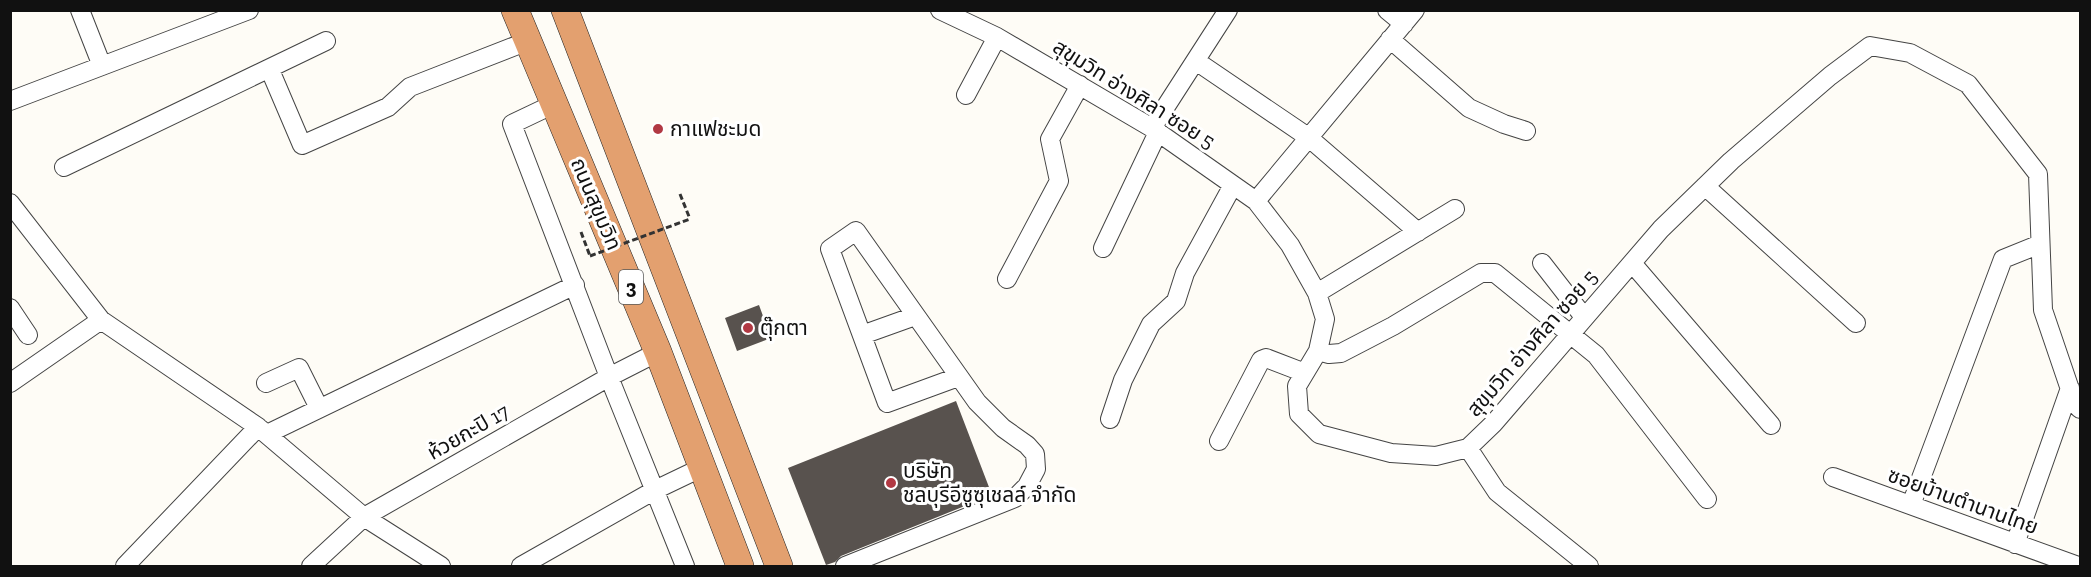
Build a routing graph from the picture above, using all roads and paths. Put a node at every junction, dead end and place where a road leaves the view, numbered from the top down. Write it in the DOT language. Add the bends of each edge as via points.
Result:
graph roads {
  1 [pos="80,10"];
  2 [pos="249,10"];
  3 [pos="515,10"];
  4 [pos="565,10"];
  5 [pos="1228,10"];
  6 [pos="1387,10"];
  7 [pos="944,11"];
  8 [pos="1409,17"];
  9 [pos="997,37"];
  10 [pos="1390,39"];
  11 [pos="326,41"];
  12 [pos="528,41"];
  13 [pos="1196,61"];
  14 [pos="102,66"];
  15 [pos="270,70"];
  16 [pos="1080,85"];
  17 [pos="966,95"];
  18 [pos="10,101"];
  19 [pos="554,104"];
  20 [pos="1155,130"];
  21 [pos="1526,131"];
  22 [pos="1308,137"];
  23 [pos="64,167"];
  24 [pos="1233,185"];
  25 [pos="1705,186"];
  26 [pos="681,194"];
  27 [pos="1256,201"];
  28 [pos="10,203"];
  29 [pos="1455,209"];
  30 [pos="580,232"];
  31 [pos="1418,232"];
  32 [pos="2040,244"];
  33 [pos="1103,248"];
  34 [pos="1632,262"];
  35 [pos="1542,263"];
  36 [pos="1007,279"];
  37 [pos="575,285"];
  38 [pos="1317,293"];
  39 [pos="10,308"];
  40 [pos="915,316"];
  41 [pos="1584,316"];
  42 [pos="100,320"];
  43 [pos="1856,323"];
  44 [pos="1569,334"];
  45 [pos="28,335"];
  46 [pos="862,335"];
  47 [pos="1318,351"];
  48 [pos="658,352"];
  49 [pos="1305,373"];
  50 [pos="609,377"];
  51 [pos="958,377"];
  52 [pos="10,383"];
  53 [pos="266,383"];
  54 [pos="2070,388"];
  55 [pos="319,408"];
  56 [pos="2080,409"];
  57 [pos="1110,419"];
  58 [pos="1771,425"];
  59 [pos="263,431"];
  60 [pos="1219,441"];
  61 [pos="1468,448"];
  62 [pos="703,468"];
  63 [pos="1833,477"];
  64 [pos="655,490"];
  65 [pos="1707,500"];
  66 [pos="1911,506"];
  67 [pos="364,518"];
  68 [pos="2015,544"];
  69 [pos="128,566"];
  70 [pos="311,567"];
  71 [pos="441,567"];
  72 [pos="521,567"];
  73 [pos="685,567"];
  74 [pos="740,567"];
  75 [pos="779,567"];
  76 [pos="845,567"];
  77 [pos="1589,567"];
  78 [pos="2078,567"];
  1 -- 14 [label="street"];
  2 -- 14 [label="street"];
  3 -- 12 [label="highway, ถนนสุขุมวิท / 3"];
  4 -- 75 [label="highway, ถนนสุขุมวิท / 3"];
  5 -- 13 [label="street"];
  6 -- 8 [label="street"];
  7 -- 9 [label="street, สุขุมวิท อ่างศิลา ซอย 5"];
  8 -- 10 [label="street"];
  9 -- 16 [label="street, สุขุมวิท อ่างศิลา ซอย 5"];
  9 -- 17 [label="street"];
  10 -- 21 [label="street" via="1469,108"];
  10 -- 22 [label="street"];
  11 -- 15 [label="street"];
  12 -- 15 [label="street" via="410,87 388,107 302,145"];
  12 -- 19 [label="highway, ถนนสุขุมวิท / 3"];
  13 -- 20 [label="street"];
  13 -- 22 [label="street"];
  14 -- 18 [label="street"];
  15 -- 23 [label="street"];
  16 -- 20 [label="street, สุขุมวิท อ่างศิลา ซอย 5"];
  16 -- 36 [label="street" via="1050,139 1059,181"];
  19 -- 37 [label="street" via="512,124"];
  19 -- 48 [label="highway, ถนนสุขุมวิท / 3"];
  20 -- 24 [label="street, สุขุมวิท อ่างศิลา ซอย 5"];
  20 -- 33 [label="street"];
  22 -- 27 [label="street"];
  22 -- 31 [label="street"];
  24 -- 27 [label="street, สุขุมวิท อ่างศิลา ซอย 5"];
  24 -- 57 [label="street" via="1185,273 1176,301 1151,324 1123,380"];
  25 -- 32 [label="street, สุขุมวิท อ่างศิลา ซอย 5" via="1830,76 1870,46 1900,51 1968,84 2038,174"];
  25 -- 34 [label="street, สุขุมวิท อ่างศิลา ซอย 5"];
  25 -- 43 [label="street"];
  26 -- 30 [label="path, bridge" via="690,219 590,256"];
  27 -- 38 [label="street, สุขุมวิท อ่างศิลา ซอย 5" via="1290,245"];
  28 -- 42 [label="street"];
  29 -- 31 [label="street"];
  31 -- 38 [label="street"];
  32 -- 54 [label="street, สุขุมวิท อ่างศิลา ซอย 5" via="2043,310"];
  32 -- 66 [label="street" via="2003,259"];
  34 -- 41 [label="street, สุขุมวิท อ่างศิลา ซอย 5"];
  34 -- 58 [label="street"];
  35 -- 41 [label="street"];
  37 -- 50 [label="street"];
  37 -- 55 [label="street"];
  38 -- 47 [label="street, สุขุมวิท อ่างศิลา ซอย 5" via="1325,319"];
  39 -- 45 [label="street"];
  40 -- 46 [label="street"];
  40 -- 46 [label="street" via="856,231 830,249"];
  40 -- 51 [label="street"];
  41 -- 44 [label="street, สุขุมวิท อ่างศิลา ซอย 5"];
  42 -- 52 [label="street"];
  42 -- 59 [label="street"];
  44 -- 47 [label="street" via="1491,271 1481,273 1341,353"];
  44 -- 61 [label="street, สุขุมวิท อ่างศิลา ซอย 5"];
  44 -- 65 [label="street" via="1596,355"];
  46 -- 51 [label="street" via="888,403"];
  47 -- 49 [label="street, สุขุมวิท อ่างศิลา ซอย 5"];
  48 -- 50 [label="street, ห้วยกะปิ 17"];
  48 -- 62 [label="highway, ถนนสุขุมวิท / 3"];
  49 -- 60 [label="street" via="1266,358 1261,360"];
  49 -- 61 [label="street, สุขุมวิท อ่างศิลา ซอย 5" via="1297,387 1299,414 1319,434 1391,453 1436,456"];
  50 -- 64 [label="street"];
  50 -- 67 [label="street, ห้วยกะปิ 17"];
  51 -- 76 [label="street" via="983,409 1035,454 1036,470 1027,486 1015,498"];
  53 -- 55 [label="street" via="299,368"];
  54 -- 56 [label="street, สุขุมวิท อ่างศิลา ซอย 5"];
  54 -- 68 [label="street"];
  55 -- 59 [label="street"];
  59 -- 67 [label="street"];
  59 -- 69 [label="street"];
  61 -- 77 [label="street" via="1497,492"];
  62 -- 64 [label="street"];
  62 -- 74 [label="highway, ถนนสุขุมวิท / 3"];
  63 -- 66 [label="street, ซอยบ้านตำนานไทย"];
  64 -- 72 [label="street"];
  64 -- 73 [label="street"];
  66 -- 68 [label="street, ซอยบ้านตำนานไทย"];
  67 -- 70 [label="street, ห้วยกะปิ 17"];
  67 -- 71 [label="street"];
  68 -- 78 [label="street, ซอยบ้านตำนานไทย"];
}
